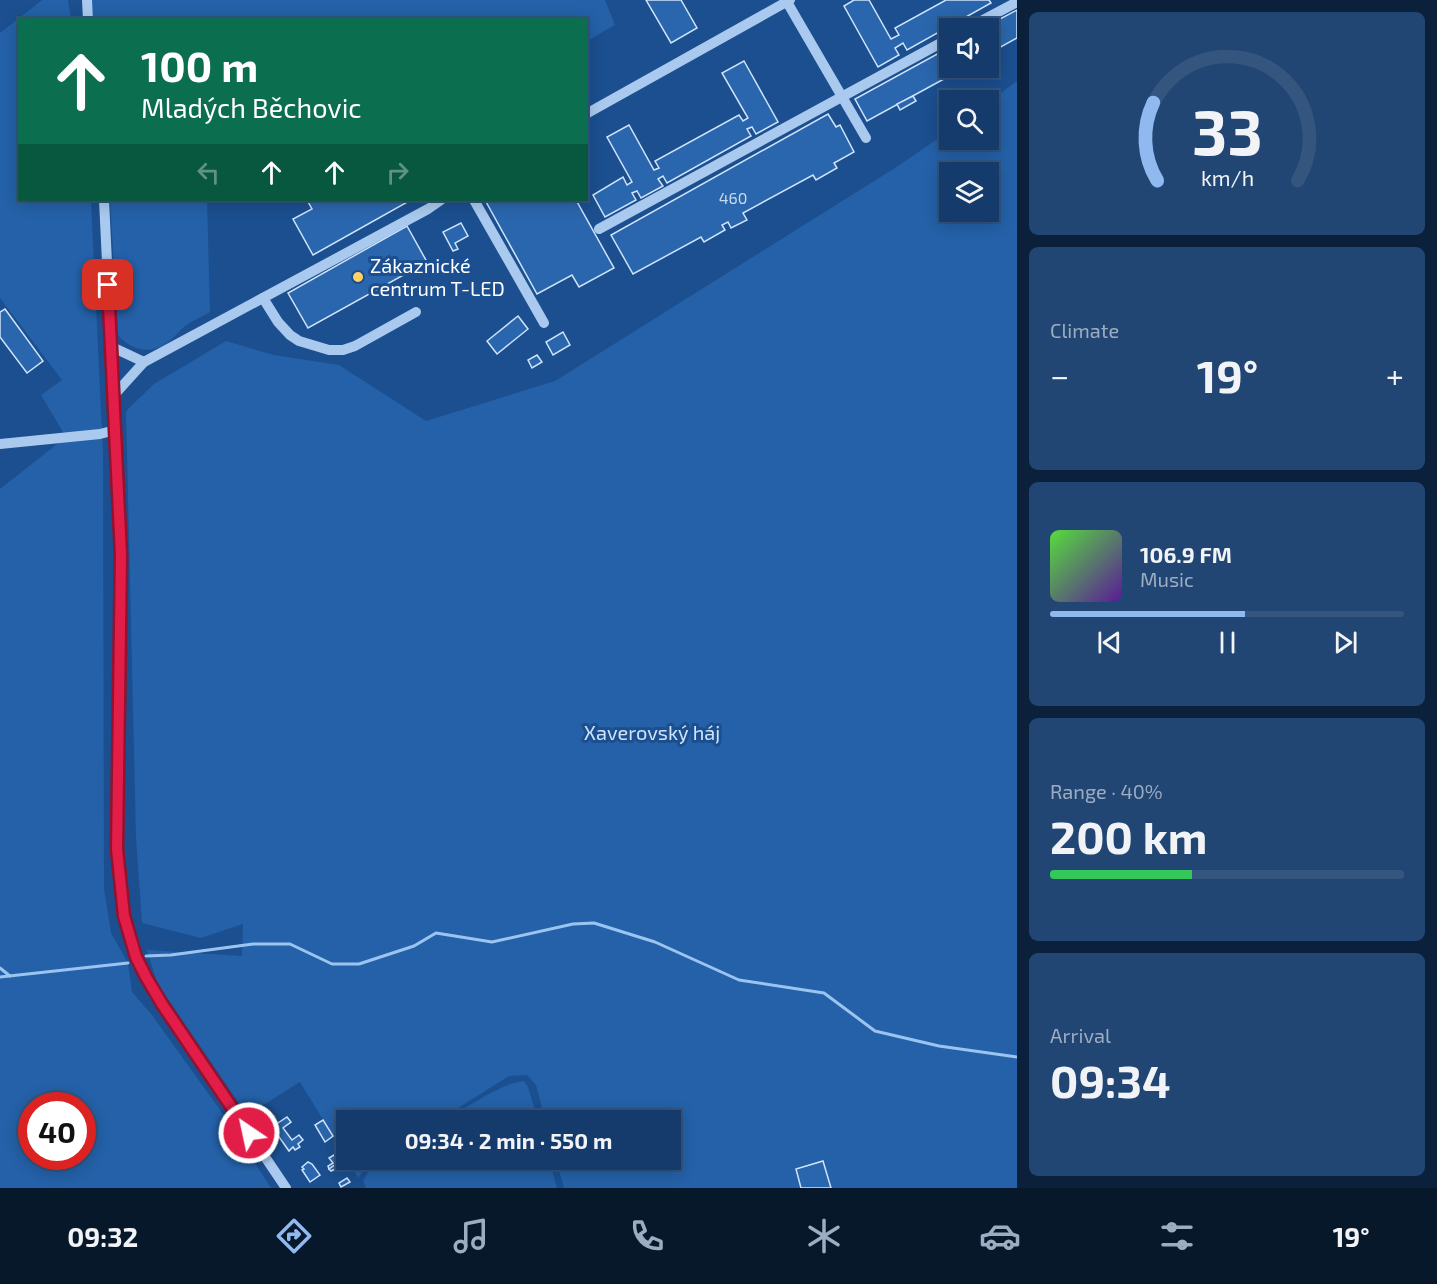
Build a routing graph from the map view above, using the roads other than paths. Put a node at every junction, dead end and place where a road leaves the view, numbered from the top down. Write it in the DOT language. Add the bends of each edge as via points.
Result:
graph roads {
  1 [pos="87,0"];
  2 [pos="789,1"];
  3 [pos="1017,2"];
  4 [pos="88,18"];
  5 [pos="987,18"];
  6 [pos="939,44"];
  7 [pos="841,96"];
  8 [pos="588,113"];
  9 [pos="866,138"];
  10 [pos="104,201"];
  11 [pos="440,201"];
  12 [pos="475,201"];
  13 [pos="599,229"];
  14 [pos="263,298"];
  15 [pos="416,312"];
  16 [pos="544,323"];
  17 [pos="112,347"];
  18 [pos="144,362"];
  19 [pos="115,394"];
  20 [pos="115,430"];
  21 [pos="0,444"];
  22 [pos="286,1188"];
  1 -- 4 [label="street"];
  2 -- 7 [label="street"];
  2 -- 8 [label="street"];
  3 -- 5 [label="street"];
  6 -- 7 [label="street"];
  7 -- 9 [label="street"];
  7 -- 13 [label="street"];
  10 -- 17 [label="street"];
  11 -- 14 [label="street"];
  12 -- 16 [label="street"];
  14 -- 15 [label="street" via="290,335 329,350 355,346"];
  14 -- 18 [label="street"];
  17 -- 18 [label="street"];
  17 -- 19 [label="street"];
  18 -- 19 [label="street"];
  19 -- 20 [label="street"];
  20 -- 21 [label="street"];
  20 -- 22 [label="street" via="121,555 117,818 119,880 128,933 156,995"];
}
